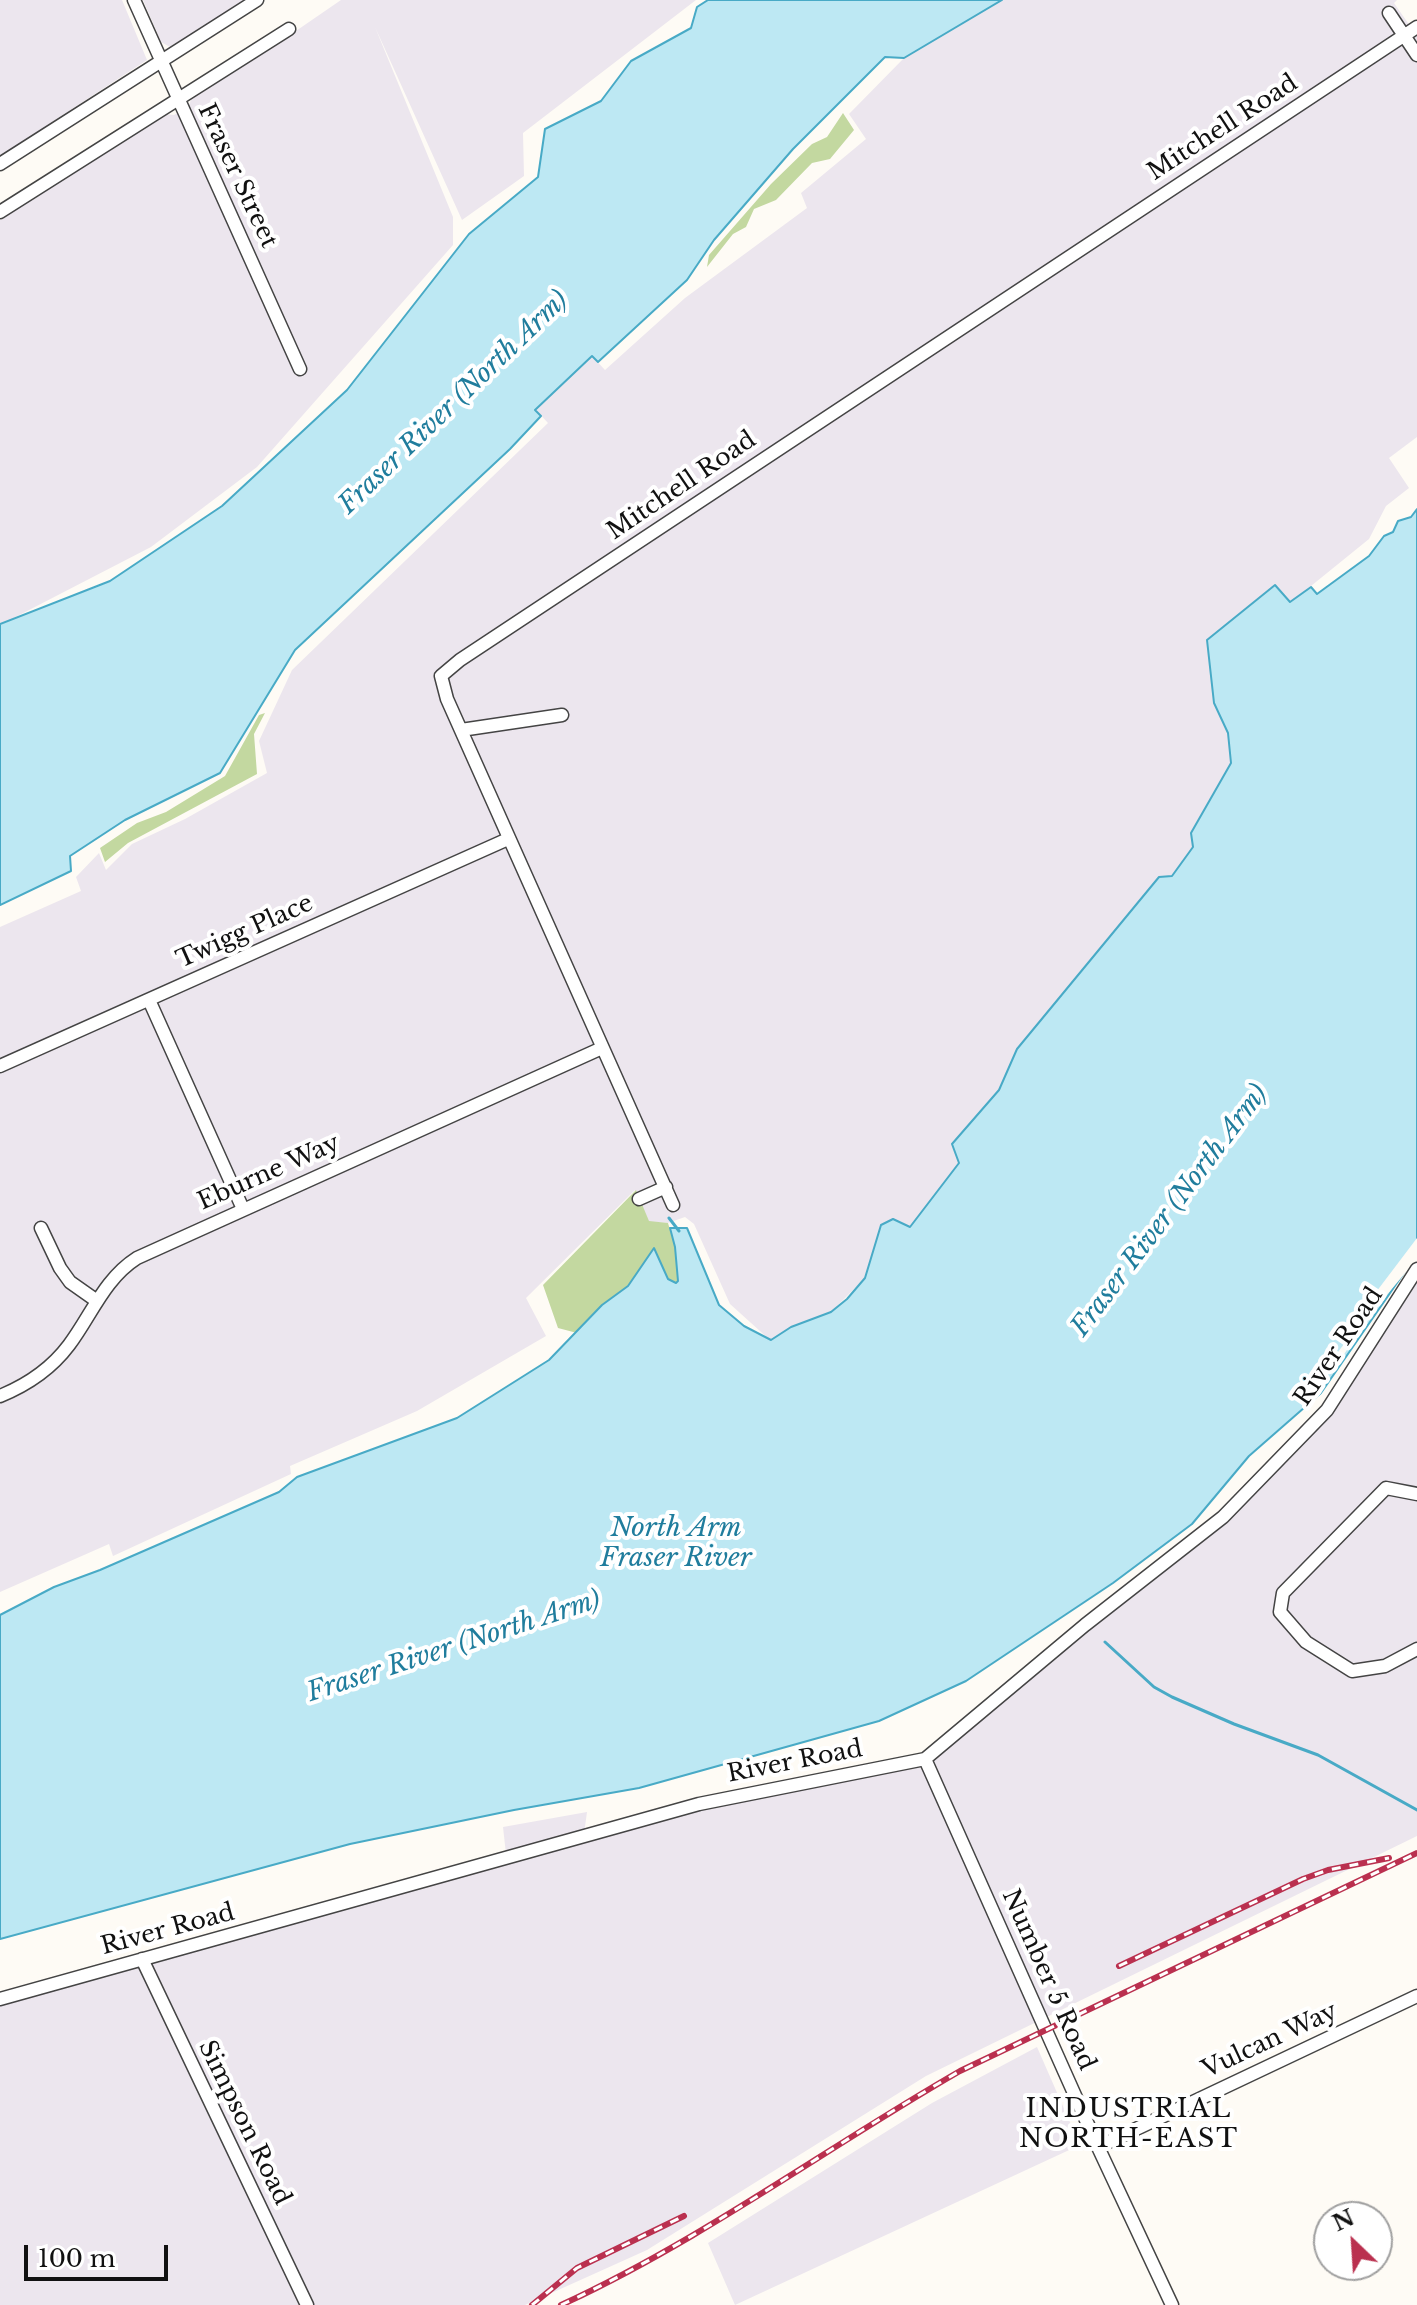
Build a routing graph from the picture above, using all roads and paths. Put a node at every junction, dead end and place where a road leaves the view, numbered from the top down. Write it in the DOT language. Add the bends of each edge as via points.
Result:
graph roads {
  1 [pos="134,0"];
  2 [pos="257,0"];
  3 [pos="1389,13"];
  4 [pos="1417,27"];
  5 [pos="289,29"];
  6 [pos="1404,36"];
  7 [pos="1417,55"];
  8 [pos="160,61"];
  9 [pos="177,99"];
  10 [pos="0,164"];
  11 [pos="0,212"];
  12 [pos="300,369"];
  13 [pos="562,715"];
  14 [pos="461,730"];
  15 [pos="508,839"];
  16 [pos="149,1000"];
  17 [pos="602,1048"];
  18 [pos="0,1066"];
  19 [pos="666,1187"];
  20 [pos="639,1199"];
  21 [pos="673,1205"];
  22 [pos="243,1209"];
  23 [pos="41,1228"];
  24 [pos="1417,1269"];
  25 [pos="97,1301"];
  26 [pos="0,1396"];
  27 [pos="1417,1494"];
  28 [pos="1417,1649"];
  29 [pos="925,1759"];
  30 [pos="142,1959"];
  31 [pos="1417,1996"];
  32 [pos="0,1999"];
  33 [pos="1098,2147"];
  34 [pos="307,2305"];
  35 [pos="1172,2305"];
  1 -- 8 [label="street, Fraser Street"];
  2 -- 8 [label="street"];
  3 -- 6 [label="street"];
  4 -- 6 [label="street, Mitchell Road"];
  5 -- 9 [label="street"];
  6 -- 7 [label="street"];
  6 -- 14 [label="street, Mitchell Road" via="454,663 441,676"];
  8 -- 9 [label="street, Fraser Street"];
  8 -- 10 [label="street"];
  9 -- 11 [label="street"];
  9 -- 12 [label="street, Fraser Street"];
  13 -- 14 [label="street"];
  14 -- 15 [label="street, Mitchell Road"];
  15 -- 16 [label="street, Twigg Place"];
  15 -- 17 [label="street, Mitchell Road"];
  16 -- 18 [label="street, Twigg Place"];
  16 -- 22 [label="street"];
  17 -- 19 [label="street, Mitchell Road"];
  17 -- 22 [label="street, Eburne Way"];
  19 -- 20 [label="street"];
  19 -- 21 [label="street, Mitchell Road"];
  22 -- 25 [label="street, Eburne Way" via="127,1264"];
  23 -- 25 [label="street" via="70,1282"];
  24 -- 29 [label="street, River Road" via="1327,1410 1223,1517"];
  25 -- 26 [label="street, Eburne Way" via="56,1360 36,1378"];
  27 -- 28 [label="street" via="1386,1488 1283,1593 1280,1612 1306,1642 1352,1671 1385,1666"];
  29 -- 30 [label="street, River Road" via="699,1804"];
  29 -- 33 [label="street, Number 5 Road"];
  30 -- 32 [label="street, River Road"];
  30 -- 34 [label="street, Simpson Road"];
  31 -- 33 [label="street, Vulcan Way"];
  33 -- 35 [label="street, Number 5 Road"];
}
